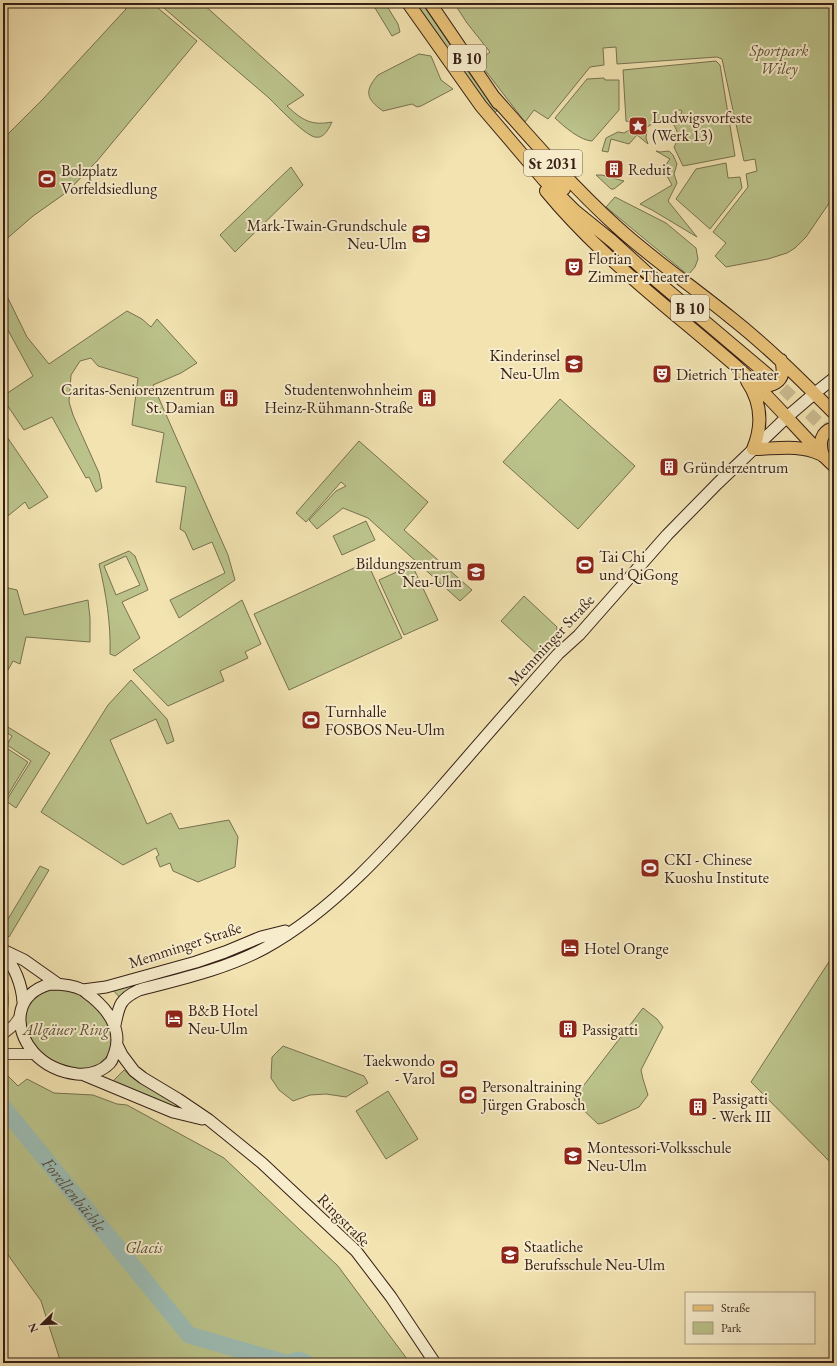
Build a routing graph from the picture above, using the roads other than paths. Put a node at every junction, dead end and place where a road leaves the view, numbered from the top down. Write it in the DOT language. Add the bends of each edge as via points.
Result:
graph roads {
  1 [pos="408,3"];
  2 [pos="430,3"];
  3 [pos="494,97"];
  4 [pos="481,106"];
  5 [pos="612,241"];
  6 [pos="781,360"];
  7 [pos="739,369"];
  8 [pos="768,375"];
  9 [pos="834,378"];
  10 [pos="758,387"];
  11 [pos="815,393"];
  12 [pos="834,413"];
  13 [pos="787,417"];
  14 [pos="834,428"];
  15 [pos="753,449"];
  16 [pos="823,456"];
  17 [pos="834,466"];
  18 [pos="296,929"];
  19 [pos="3,950"];
  20 [pos="3,954"];
  21 [pos="58,984"];
  22 [pos="83,990"];
  23 [pos="24,1002"];
  24 [pos="19,1018"];
  25 [pos="115,1025"];
  26 [pos="3,1034"];
  27 [pos="117,1045"];
  28 [pos="3,1054"];
  29 [pos="35,1054"];
  30 [pos="84,1075"];
  31 [pos="209,1120"];
  32 [pos="435,1363"];
  1 -- 4 [label="main road, B 10"];
  2 -- 3 [label="main road, B 10"];
  3 -- 5 [label="main road, B 10" via="553,177"];
  3 -- 6 [label="main road, St 2031" via="560,172 616,226"];
  4 -- 5 [label="main road, B 10" via="575,211"];
  4 -- 7 [label="main road, St 2031" via="516,155 560,209 628,276"];
  5 -- 8 [label="main road, B 10"];
  6 -- 10 [label="main road" via="781,378 769,387"];
  6 -- 11 [label="main road, St 2031"];
  7 -- 10 [label="main road, St 2031"];
  7 -- 15 [label="main road" via="751,387 760,418 758,436"];
  9 -- 11 [label="main road, Memminger Straße"];
  10 -- 13 [label="main road, St 2031"];
  11 -- 12 [label="main road"];
  11 -- 13 [label="main road, Memminger Straße"];
  13 -- 15 [label="main road, Memminger Straße"];
  13 -- 16 [label="main road"];
  14 -- 16 [label="main road" via="824,433 821,440"];
  15 -- 16 [label="main road" via="801,448 810,449"];
  15 -- 18 [label="main road, Memminger Straße" via="667,535 378,857"];
  16 -- 17 [label="main road"];
  18 -- 22 [label="main road, Memminger Straße" via="261,937 189,964"];
  18 -- 25 [label="main road, Memminger Straße" via="264,948 230,963 139,990 121,1002"];
  19 -- 21 [label="main road" via="24,960"];
  20 -- 23 [label="main road" via="11,964 20,984"];
  21 -- 22 [label="main road"];
  21 -- 23 [label="main road" via="50,984 36,990"];
  22 -- 25 [label="main road" via="106,1010"];
  23 -- 24 [label="main road"];
  24 -- 26 [label="street"];
  24 -- 29 [label="main road" via="27,1043"];
  25 -- 27 [label="main road"];
  27 -- 30 [label="main road" via="112,1061 94,1073"];
  27 -- 31 [label="main road, Ringstraße" via="128,1064 143,1078"];
  28 -- 29 [label="street"];
  29 -- 30 [label="main road" via="61,1071"];
  30 -- 31 [label="main road, Ringstraße" via="173,1112"];
  31 -- 32 [label="main road, Ringstraße" via="262,1163 356,1252 391,1297"];
}
